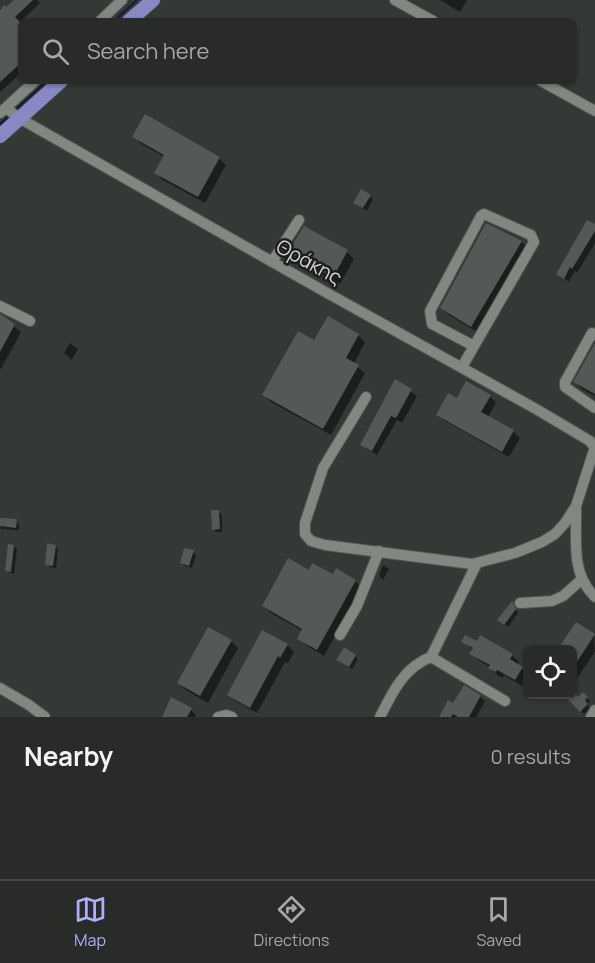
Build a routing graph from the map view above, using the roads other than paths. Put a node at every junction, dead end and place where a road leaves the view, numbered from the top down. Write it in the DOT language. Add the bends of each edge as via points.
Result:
graph roads {
  1 [pos="122,0"];
  2 [pos="153,0"];
  3 [pos="395,0"];
  4 [pos="103,18"];
  5 [pos="132,18"];
  6 [pos="428,18"];
  7 [pos="32,84"];
  8 [pos="58,84"];
  9 [pos="546,84"];
  10 [pos="3,110"];
  11 [pos="595,111"];
  12 [pos="19,118"];
  13 [pos="0,136"];
  14 [pos="299,220"];
  15 [pos="272,262"];
  16 [pos="0,306"];
  17 [pos="30,321"];
  18 [pos="595,335"];
  19 [pos="474,346"];
  20 [pos="462,367"];
  21 [pos="366,397"];
  22 [pos="595,408"];
  23 [pos="595,447"];
  24 [pos="576,506"];
  25 [pos="379,551"];
  26 [pos="477,563"];
  27 [pos="581,580"];
  28 [pos="595,597"];
  29 [pos="520,603"];
  30 [pos="340,635"];
  31 [pos="431,657"];
  32 [pos="0,687"];
  33 [pos="505,701"];
  34 [pos="595,710"];
  35 [pos="45,717"];
  36 [pos="218,717"];
  37 [pos="232,717"];
  38 [pos="380,717"];
  39 [pos="591,717"];
  1 -- 4 [label="street"];
  2 -- 5 [label="main road"];
  3 -- 6 [label="street"];
  7 -- 10 [label="street"];
  8 -- 12 [label="main road"];
  9 -- 11 [label="street"];
  10 -- 12 [label="street, Θράκης"];
  12 -- 13 [label="main road"];
  12 -- 15 [label="street, Θράκης"];
  14 -- 15 [label="street"];
  15 -- 20 [label="street, Θράκης"];
  16 -- 17 [label="street"];
  18 -- 22 [label="street" via="592,333 565,387"];
  19 -- 19 [label="street" via="534,242 531,235 484,214 430,311 432,324"];
  19 -- 20 [label="street"];
  20 -- 23 [label="street, Θράκης"];
  21 -- 25 [label="street" via="323,468 304,523 305,534 311,541"];
  23 -- 24 [label="street"];
  24 -- 26 [label="street" via="555,534 542,542"];
  24 -- 27 [label="street"];
  25 -- 26 [label="street"];
  25 -- 30 [label="street" via="357,606"];
  26 -- 31 [label="street"];
  27 -- 28 [label="street"];
  27 -- 29 [label="street" via="552,601"];
  31 -- 33 [label="street"];
  31 -- 38 [label="street" via="410,668"];
  32 -- 35 [label="street"];
  34 -- 39 [label="street"];
  36 -- 37 [label="street"];
}
